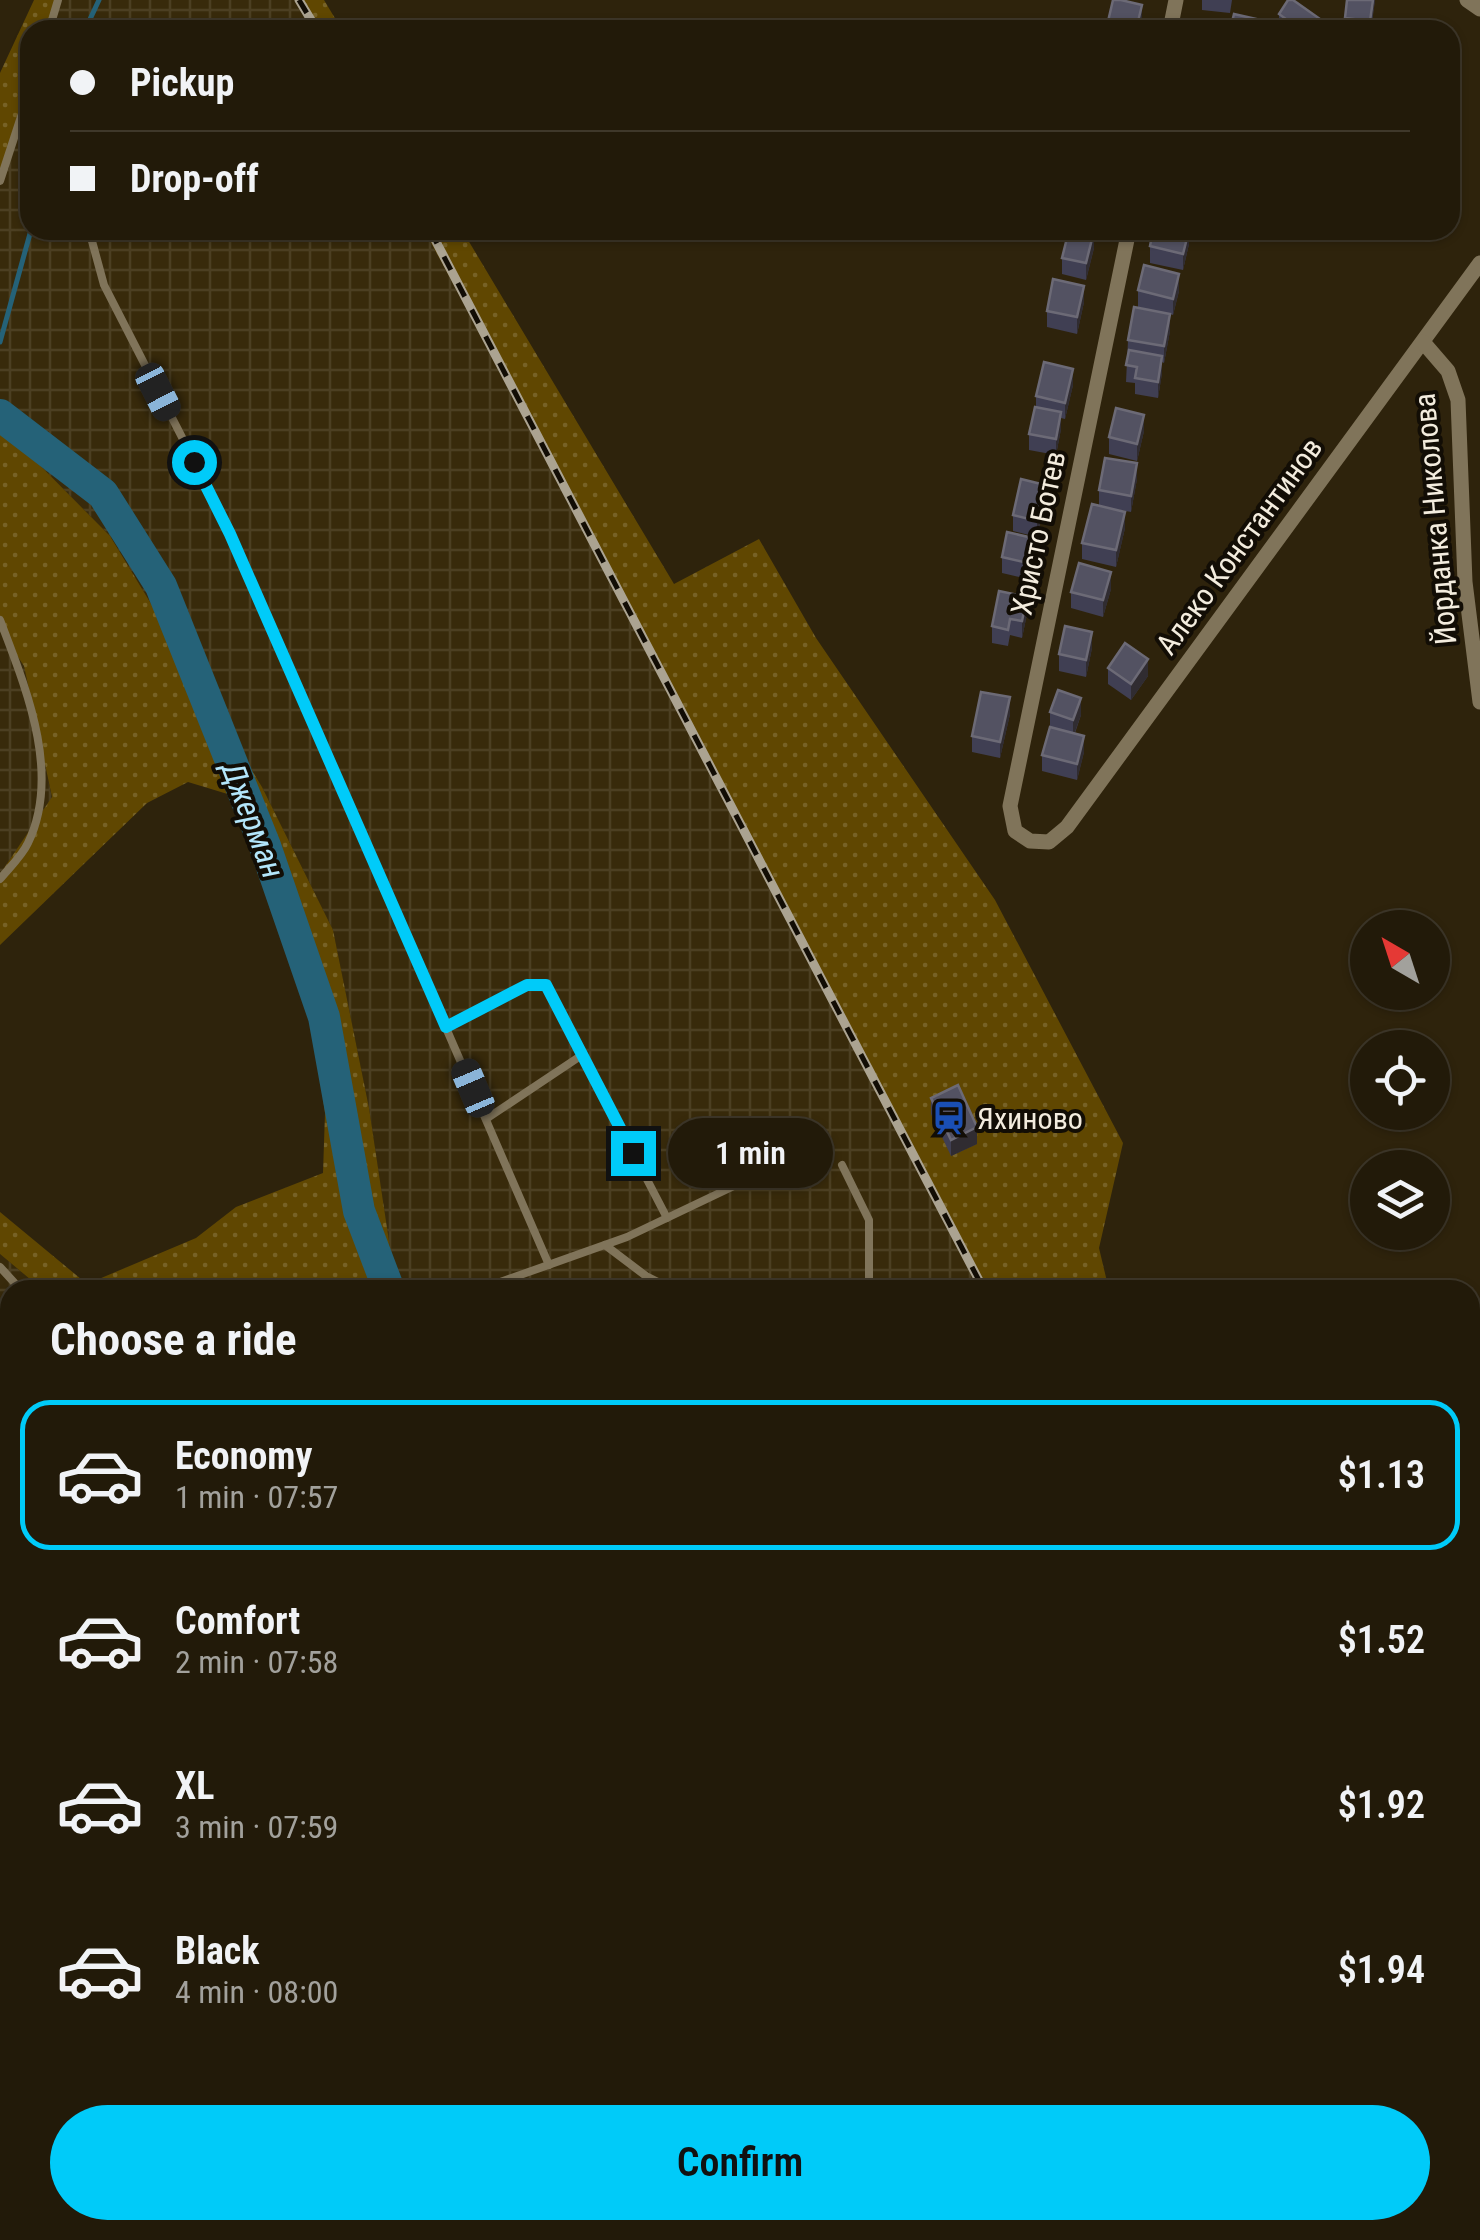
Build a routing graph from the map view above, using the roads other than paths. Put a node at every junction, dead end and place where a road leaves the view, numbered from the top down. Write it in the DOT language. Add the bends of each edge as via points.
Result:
graph roads {
  1 [pos="1468,0"];
  2 [pos="1480,8"];
  3 [pos="20,119"];
  4 [pos="0,181"];
  5 [pos="92,240"];
  6 [pos="1126,240"];
  7 [pos="1480,263"];
  8 [pos="1423,342"];
  9 [pos="0,620"];
  10 [pos="1480,702"];
  11 [pos="1030,841"];
  12 [pos="0,879"];
  13 [pos="446,1027"];
  14 [pos="582,1054"];
  15 [pos="486,1119"];
  16 [pos="842,1165"];
  17 [pos="757,1175"];
  18 [pos="667,1218"];
  19 [pos="605,1245"];
  20 [pos="549,1265"];
  21 [pos="506,1280"];
  22 [pos="654,1280"];
  23 [pos="869,1280"];
  1 -- 2 [label="street"];
  3 -- 4 [label="lane"];
  5 -- 13 [label="lane" via="104,285 230,534"];
  6 -- 11 [label="street, Христо Ботев" via="1010,806 1016,830"];
  7 -- 8 [label="street, Алеко Константинов"];
  8 -- 10 [label="street, Йорданка Николова" via="1448,371 1458,400 1464,582"];
  8 -- 11 [label="street, Алеко Константинов" via="1066,827 1049,842"];
  9 -- 12 [label="lane" via="44,773 28,842"];
  13 -- 14 [label="lane" via="536,983 546,985"];
  13 -- 15 [label="lane"];
  14 -- 15 [label="lane"];
  14 -- 18 [label="lane"];
  15 -- 20 [label="lane"];
  16 -- 23 [label="lane" via="869,1220"];
  17 -- 18 [label="lane"];
  18 -- 19 [label="lane"];
  19 -- 20 [label="lane"];
  19 -- 22 [label="lane"];
  20 -- 21 [label="lane"];
}
